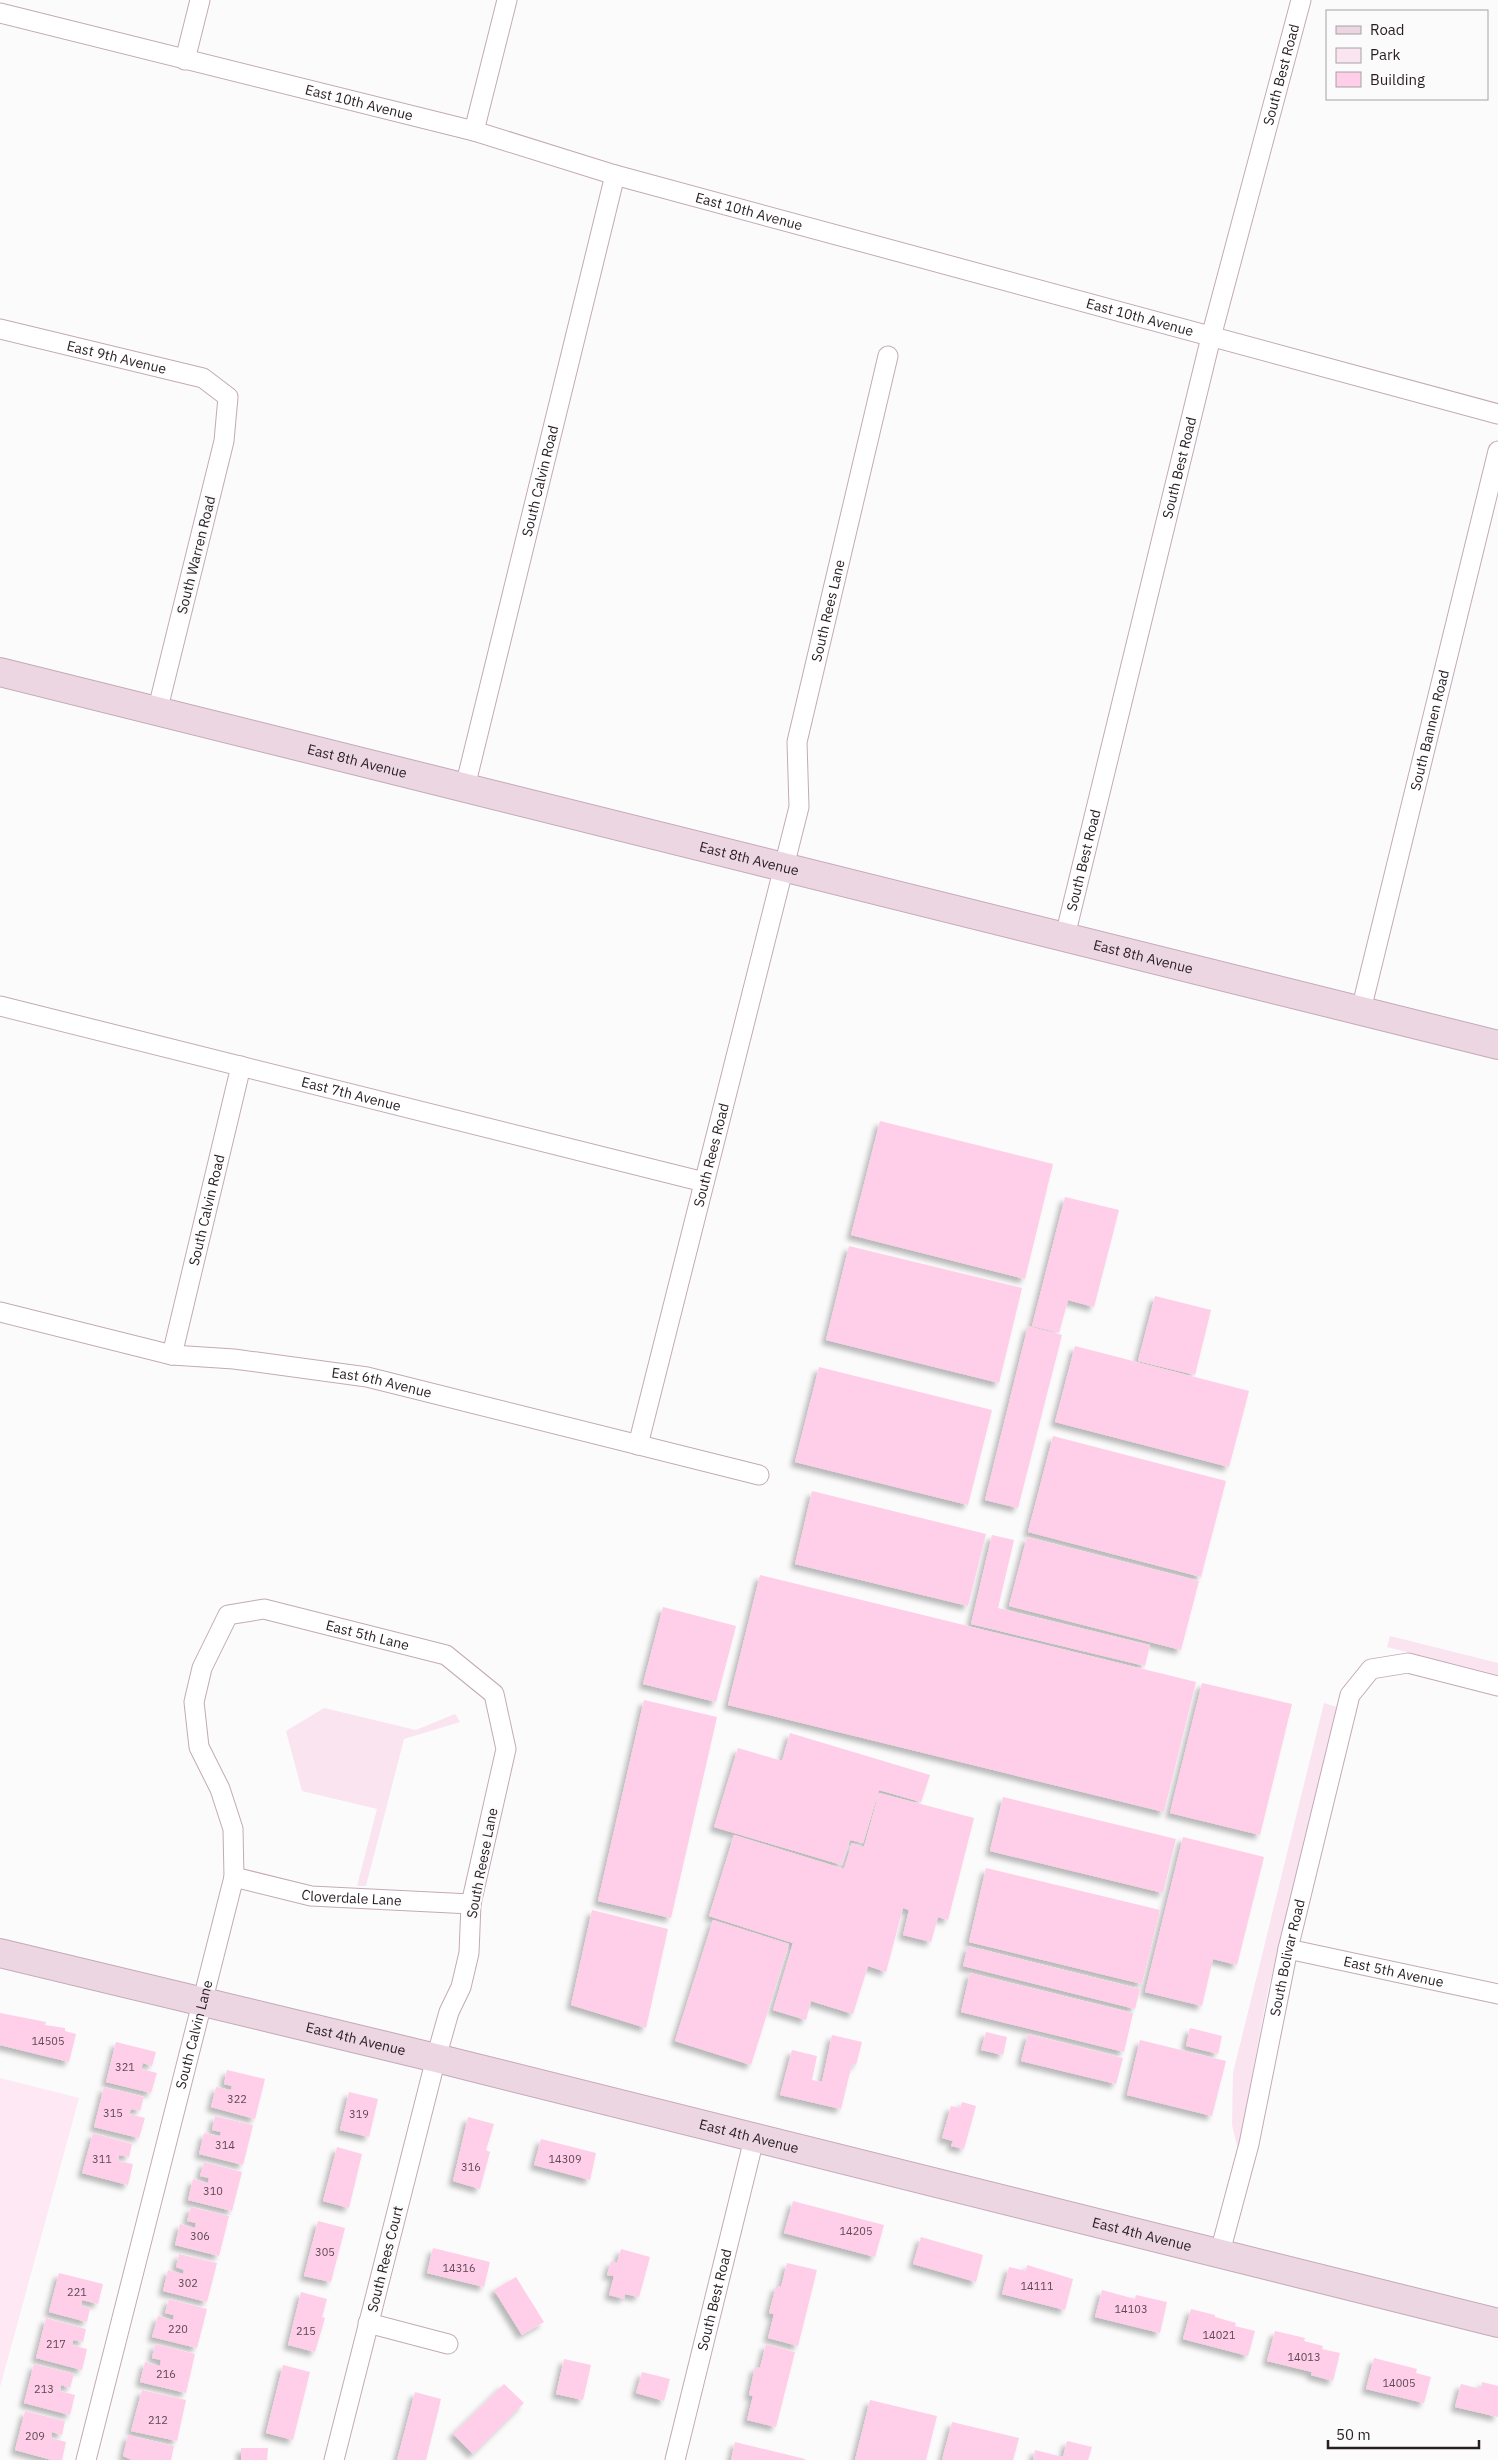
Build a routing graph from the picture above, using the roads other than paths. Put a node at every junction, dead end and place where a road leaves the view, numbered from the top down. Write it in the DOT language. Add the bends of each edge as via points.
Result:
graph roads {
  1 [pos="200,0"];
  2 [pos="507,0"];
  3 [pos="1301,0"];
  4 [pos="0,13"];
  5 [pos="185,60"];
  6 [pos="474,131"];
  7 [pos="615,175"];
  8 [pos="0,329"];
  9 [pos="1212,337"];
  10 [pos="888,356"];
  11 [pos="228,397"];
  12 [pos="1498,414"];
  13 [pos="1498,451"];
  14 [pos="0,672"];
  15 [pos="157,712"];
  16 [pos="466,787"];
  17 [pos="784,867"];
  18 [pos="1065,936"];
  19 [pos="0,1006"];
  20 [pos="1361,1010"];
  21 [pos="1498,1045"];
  22 [pos="241,1066"];
  23 [pos="704,1182"];
  24 [pos="0,1312"];
  25 [pos="172,1355"];
  26 [pos="638,1445"];
  27 [pos="759,1475"];
  28 [pos="228,1615"];
  29 [pos="1498,1686"];
  30 [pos="494,1694"];
  31 [pos="234,1877"];
  32 [pos="471,1904"];
  33 [pos="1288,1949"];
  34 [pos="0,1953"];
  35 [pos="1498,1994"];
  36 [pos="202,2003"];
  37 [pos="436,2058"];
  38 [pos="754,2139"];
  39 [pos="1220,2252"];
  40 [pos="1498,2322"];
  41 [pos="368,2323"];
  42 [pos="448,2344"];
  43 [pos="86,2460"];
  44 [pos="334,2460"];
  45 [pos="675,2460"];
  1 -- 5 [label="street"];
  2 -- 6 [label="street"];
  3 -- 9 [label="street, South Best Road"];
  4 -- 5 [label="street, East 10th Avenue"];
  5 -- 6 [label="street, East 10th Avenue"];
  6 -- 7 [label="street, East 10th Avenue"];
  7 -- 9 [label="street, East 10th Avenue"];
  7 -- 16 [label="street, South Calvin Road"];
  8 -- 11 [label="street, East 9th Avenue" via="203,378"];
  9 -- 12 [label="street, East 10th Avenue"];
  9 -- 18 [label="street, South Best Road"];
  10 -- 17 [label="street, South Rees Lane" via="797,742 800,807"];
  11 -- 15 [label="street, South Warren Road" via="224,441"];
  13 -- 20 [label="street, South Bannen Road"];
  14 -- 15 [label="street, East 8th Avenue"];
  15 -- 16 [label="street, East 8th Avenue"];
  16 -- 17 [label="street, East 8th Avenue"];
  17 -- 18 [label="street, East 8th Avenue"];
  17 -- 23 [label="street, South Rees Road"];
  18 -- 20 [label="street, East 8th Avenue"];
  19 -- 22 [label="street, East 7th Avenue"];
  20 -- 21 [label="street, East 8th Avenue"];
  22 -- 23 [label="street, East 7th Avenue"];
  22 -- 25 [label="street, South Calvin Road"];
  23 -- 26 [label="street, South Rees Road"];
  24 -- 25 [label="street, East 6th Avenue"];
  25 -- 26 [label="street, East 6th Avenue" via="234,1358 367,1377"];
  26 -- 27 [label="street, East 6th Avenue"];
  28 -- 30 [label="street, East 5th Lane" via="264,1609 446,1655"];
  28 -- 31 [label="street, South Calvin Lane" via="202,1668 194,1702 199,1747 220,1788 233,1829"];
  29 -- 33 [label="street, South Bolivar Road" via="1408,1663 1371,1670 1350,1695"];
  30 -- 32 [label="street, South Reese Lane" via="506,1749"];
  31 -- 32 [label="street, Cloverdale Lane" via="311,1896"];
  31 -- 36 [label="street, South Calvin Lane"];
  32 -- 37 [label="street, South Reese Lane" via="469,1953 461,1987 449,2012"];
  33 -- 35 [label="street, East 5th Avenue"];
  33 -- 39 [label="street, South Bolivar Road" via="1249,2144"];
  34 -- 36 [label="street, East 4th Avenue"];
  36 -- 37 [label="street, East 4th Avenue"];
  36 -- 43 [label="street, South Calvin Lane"];
  37 -- 38 [label="street, East 4th Avenue"];
  37 -- 41 [label="street, South Rees Court"];
  38 -- 39 [label="street, East 4th Avenue"];
  38 -- 45 [label="street, South Best Road"];
  39 -- 40 [label="street, East 4th Avenue"];
  41 -- 42 [label="street"];
  41 -- 44 [label="street, South Rees Court"];
}
